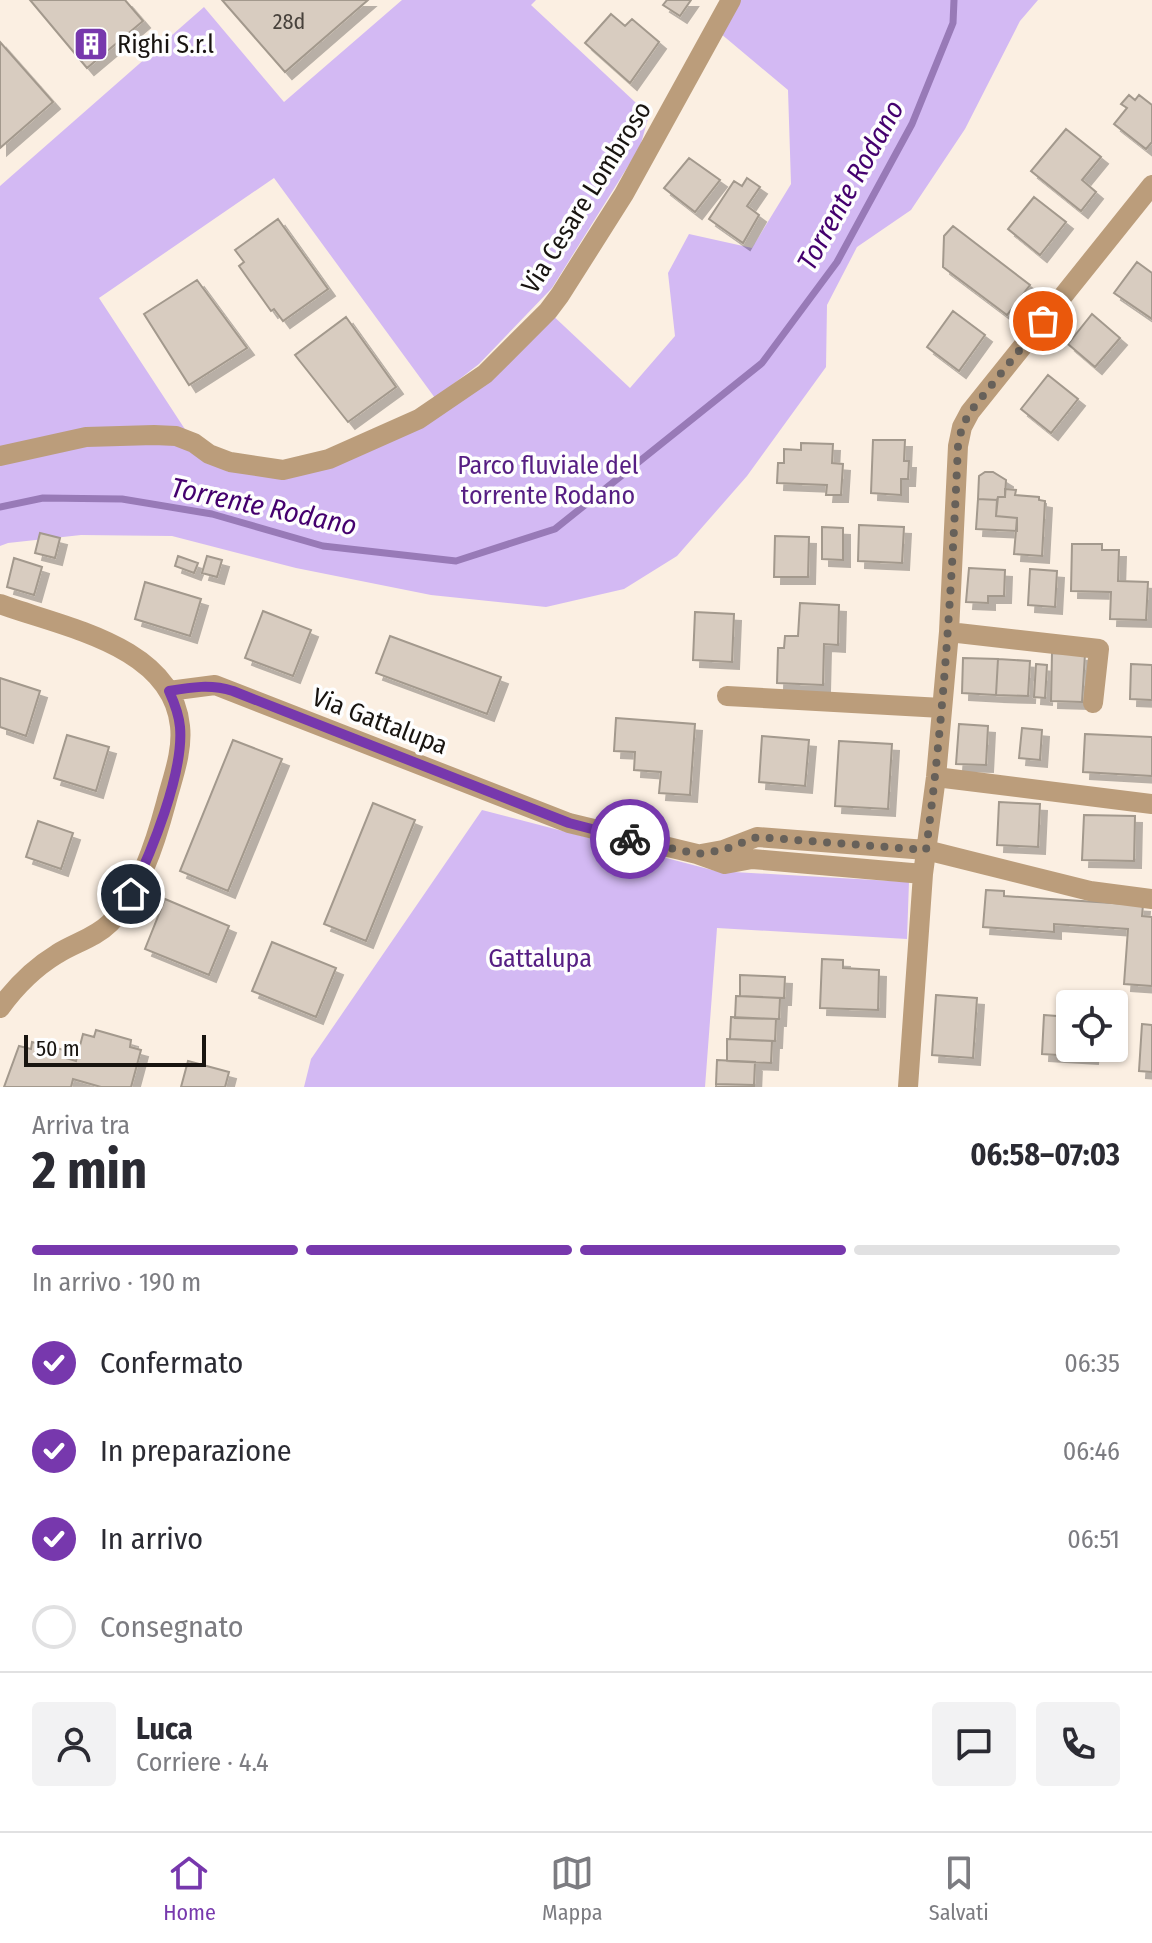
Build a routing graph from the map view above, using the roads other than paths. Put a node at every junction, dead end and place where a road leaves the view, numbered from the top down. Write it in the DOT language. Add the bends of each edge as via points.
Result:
graph roads {
  1 [pos="731,0"];
  2 [pos="1152,185"];
  3 [pos="0,456"];
  4 [pos="0,604"];
  5 [pos="949,632"];
  6 [pos="169,691"];
  7 [pos="727,696"];
  8 [pos="1093,703"];
  9 [pos="942,708"];
  10 [pos="936,777"];
  11 [pos="1152,804"];
  12 [pos="926,850"];
  13 [pos="697,854"];
  14 [pos="923,874"];
  15 [pos="1152,899"];
  16 [pos="0,1008"];
  17 [pos="908,1087"];
  1 -- 3 [label="street, Via Cesare Lombroso" via="624,194 560,295 485,374 419,419 329,459 283,470 230,462 176,436 86,437"];
  2 -- 5 [label="street" via="962,427"];
  4 -- 6 [label="street" via="134,655"];
  5 -- 8 [label="street" via="1099,649"];
  5 -- 9 [label="street"];
  6 -- 13 [label="street, Via Gattalupa" via="215,685 569,823"];
  6 -- 16 [label="street" via="180,726 179,753 161,822 131,894 106,927 38,967"];
  7 -- 9 [label="street"];
  9 -- 10 [label="street"];
  10 -- 11 [label="street"];
  10 -- 12 [label="street"];
  12 -- 13 [label="street" via="757,837"];
  12 -- 14 [label="street"];
  12 -- 15 [label="street" via="1090,891"];
  13 -- 14 [label="street, Via Gattalupa" via="725,864 752,859"];
  14 -- 17 [label="street"];
}
